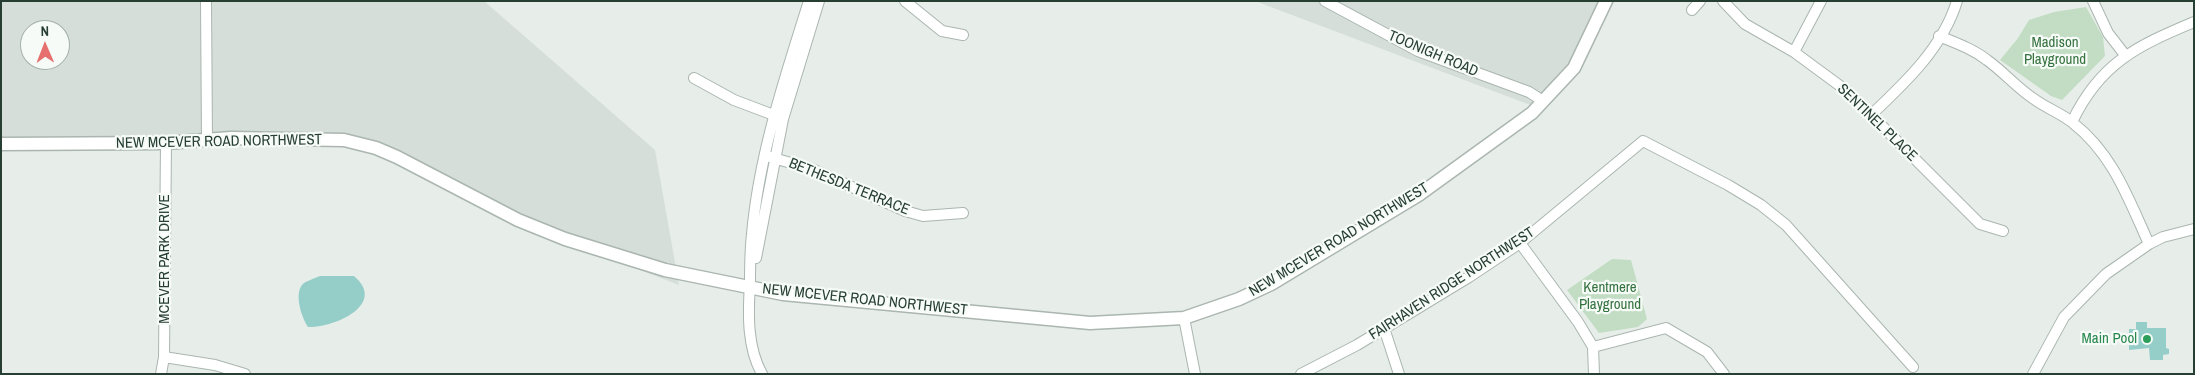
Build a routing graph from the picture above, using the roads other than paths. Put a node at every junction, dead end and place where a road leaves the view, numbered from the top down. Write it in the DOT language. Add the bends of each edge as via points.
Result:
graph roads {
  1 [pos="206,1"];
  2 [pos="809,1"];
  3 [pos="819,1"];
  4 [pos="905,1"];
  5 [pos="1325,1"];
  6 [pos="1606,1"];
  7 [pos="1700,1"];
  8 [pos="1724,1"];
  9 [pos="1821,1"];
  10 [pos="1957,1"];
  11 [pos="2093,1"];
  12 [pos="1692,10"];
  13 [pos="2194,22"];
  14 [pos="963,35"];
  15 [pos="1940,36"];
  16 [pos="1794,52"];
  17 [pos="2125,55"];
  18 [pos="694,78"];
  19 [pos="1543,101"];
  20 [pos="1872,114"];
  21 [pos="779,117"];
  22 [pos="2072,122"];
  23 [pos="207,140"];
  24 [pos="166,143"];
  25 [pos="1,144"];
  26 [pos="770,157"];
  27 [pos="963,213"];
  28 [pos="2194,229"];
  29 [pos="2003,231"];
  30 [pos="1520,243"];
  31 [pos="2148,244"];
  32 [pos="750,286"];
  33 [pos="1184,318"];
  34 [pos="1384,328"];
  35 [pos="1593,347"];
  36 [pos="164,357"];
  37 [pos="1913,367"];
  38 [pos="161,374"];
  39 [pos="245,374"];
  40 [pos="762,374"];
  41 [pos="1195,374"];
  42 [pos="1301,374"];
  43 [pos="1399,374"];
  44 [pos="1594,374"];
  45 [pos="1724,374"];
  46 [pos="2033,374"];
  1 -- 23 [label="street"];
  2 -- 21 [label="street"];
  3 -- 21 [label="street"];
  4 -- 14 [label="street" via="942,31"];
  5 -- 19 [label="street, TOONIGH ROAD" via="1418,51 1529,92"];
  6 -- 19 [label="street, NEW MCEVER ROAD NORTHWEST" via="1574,68"];
  7 -- 12 [label="street"];
  8 -- 16 [label="street, SENTINEL PLACE" via="1745,24"];
  9 -- 16 [label="street"];
  10 -- 15 [label="street"];
  11 -- 17 [label="street" via="2108,33"];
  13 -- 17 [label="street"];
  15 -- 20 [label="street" via="1925,60"];
  15 -- 22 [label="street" via="1987,60 2034,100"];
  16 -- 20 [label="street, SENTINEL PLACE"];
  17 -- 22 [label="street" via="2096,83"];
  18 -- 21 [label="street" via="734,100"];
  19 -- 33 [label="street, NEW MCEVER ROAD NORTHWEST" via="1532,113 1420,194 1271,284"];
  20 -- 29 [label="street, SENTINEL PLACE" via="1980,224"];
  21 -- 26 [label="street"];
  22 -- 31 [label="street" via="2092,139 2105,156 2121,183"];
  23 -- 24 [label="street, NEW MCEVER ROAD NORTHWEST"];
  23 -- 32 [label="street, NEW MCEVER ROAD NORTHWEST" via="344,140 376,148 518,220 565,239 665,270"];
  24 -- 25 [label="street, NEW MCEVER ROAD NORTHWEST"];
  24 -- 36 [label="street, MCEVER PARK DRIVE"];
  26 -- 27 [label="street, BETHESDA TERRACE" via="812,169 905,211 923,216"];
  26 -- 32 [label="street"];
  28 -- 31 [label="street"];
  30 -- 34 [label="street, FAIRHAVEN RIDGE NORTHWEST"];
  30 -- 35 [label="street"];
  30 -- 37 [label="street, FAIRHAVEN RIDGE NORTHWEST" via="1643,142 1728,185 1786,225"];
  31 -- 46 [label="street" via="2106,274 2064,317"];
  32 -- 33 [label="street, NEW MCEVER ROAD NORTHWEST" via="783,294 1090,323"];
  32 -- 40 [label="street" via="748,314 751,338"];
  33 -- 41 [label="street"];
  34 -- 42 [label="street, FAIRHAVEN RIDGE NORTHWEST"];
  34 -- 43 [label="street"];
  35 -- 44 [label="street"];
  35 -- 45 [label="street" via="1666,328 1707,352"];
  36 -- 38 [label="street, MCEVER PARK DRIVE"];
  36 -- 39 [label="street" via="215,365"];
}
